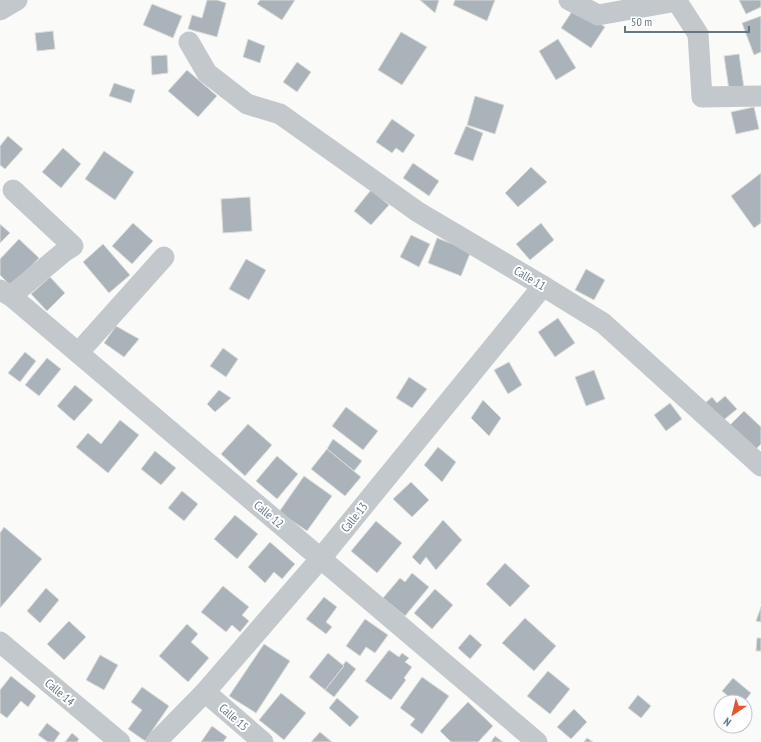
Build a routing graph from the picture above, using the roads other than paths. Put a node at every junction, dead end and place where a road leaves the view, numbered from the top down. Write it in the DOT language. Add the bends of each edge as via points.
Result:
graph roads {
  1 [pos="17,0"];
  2 [pos="569,0"];
  3 [pos="677,1"];
  4 [pos="0,10"];
  5 [pos="189,42"];
  6 [pos="761,96"];
  7 [pos="13,190"];
  8 [pos="164,257"];
  9 [pos="543,286"];
  10 [pos="6,293"];
  11 [pos="78,353"];
  12 [pos="761,466"];
  13 [pos="321,558"];
  14 [pos="0,642"];
  15 [pos="204,692"];
  16 [pos="120,742"];
  17 [pos="156,742"];
  18 [pos="263,742"];
  19 [pos="537,742"];
  1 -- 4 [label="street"];
  2 -- 3 [label="street" via="598,15"];
  3 -- 6 [label="street" via="698,34 702,97"];
  5 -- 9 [label="street, Calle 11" via="207,73 247,104 280,114 418,212"];
  7 -- 10 [label="street" via="73,246"];
  8 -- 11 [label="street"];
  9 -- 12 [label="street, Calle 11" via="603,323"];
  9 -- 13 [label="street, Calle 13"];
  10 -- 11 [label="street, Calle 12"];
  11 -- 13 [label="street, Calle 12"];
  13 -- 15 [label="street, Calle 13"];
  13 -- 19 [label="street, Calle 12"];
  14 -- 16 [label="street, Calle 14"];
  15 -- 17 [label="street, Calle 13"];
  15 -- 18 [label="street, Calle 15"];
}
